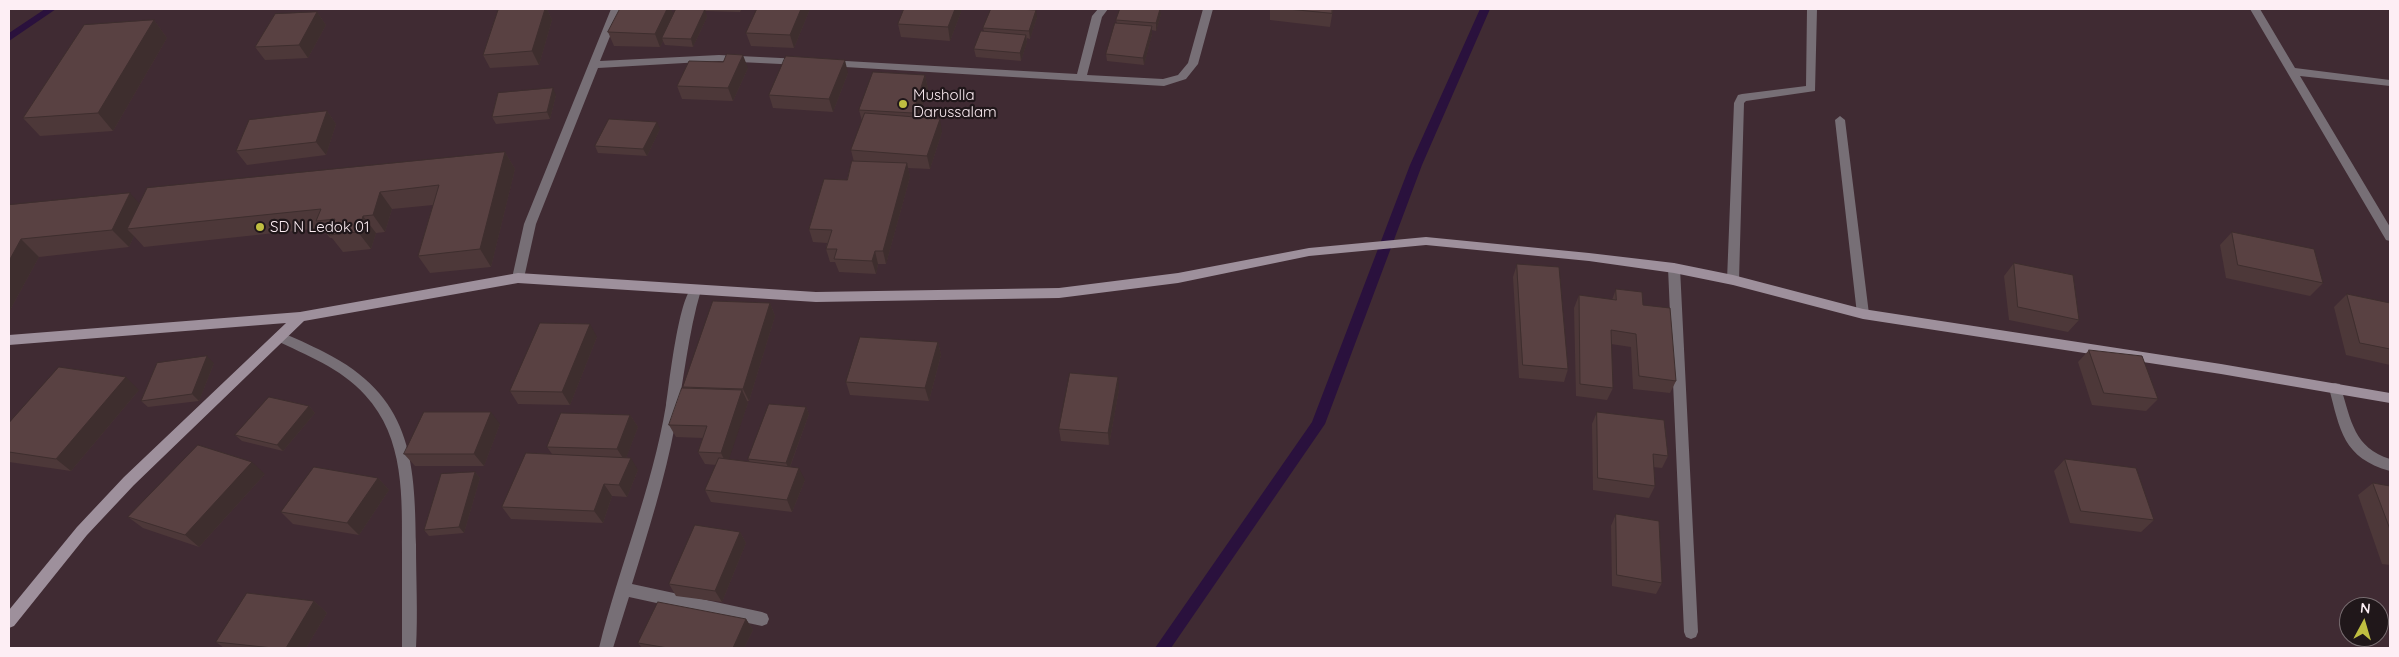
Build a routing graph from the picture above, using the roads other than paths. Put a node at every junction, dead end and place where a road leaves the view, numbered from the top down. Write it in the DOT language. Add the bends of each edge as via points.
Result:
graph roads {
  1 [pos="616,9"];
  2 [pos="1103,9"];
  3 [pos="1208,9"];
  4 [pos="1812,9"];
  5 [pos="2255,9"];
  6 [pos="594,65"];
  7 [pos="2290,71"];
  8 [pos="1081,79"];
  9 [pos="2390,83"];
  10 [pos="1840,120"];
  11 [pos="2390,237"];
  12 [pos="1674,268"];
  13 [pos="518,278"];
  14 [pos="1733,280"];
  15 [pos="695,290"];
  16 [pos="1863,314"];
  17 [pos="300,317"];
  18 [pos="279,337"];
  19 [pos="9,340"];
  20 [pos="2335,388"];
  21 [pos="2390,398"];
  22 [pos="2390,465"];
  23 [pos="623,589"];
  24 [pos="762,619"];
  25 [pos="9,621"];
  26 [pos="1691,632"];
  27 [pos="409,648"];
  28 [pos="606,648"];
  1 -- 6 [label="street"];
  2 -- 8 [label="street" via="1097,16"];
  3 -- 8 [label="street" via="1193,64 1182,77 1164,83"];
  4 -- 14 [label="street" via="1813,71 1810,90 1742,98 1738,103"];
  5 -- 7 [label="street"];
  6 -- 8 [label="street" via="719,58"];
  6 -- 13 [label="street" via="530,224"];
  7 -- 9 [label="street"];
  7 -- 11 [label="street"];
  10 -- 16 [label="street"];
  12 -- 14 [label="street"];
  12 -- 15 [label="street" via="1426,241 1309,252 1178,278 1058,293 816,297"];
  12 -- 26 [label="street"];
  13 -- 15 [label="street"];
  13 -- 17 [label="street"];
  14 -- 16 [label="street"];
  15 -- 23 [label="street" via="686,314 669,424"];
  16 -- 20 [label="street"];
  17 -- 18 [label="street"];
  17 -- 19 [label="street"];
  18 -- 25 [label="street" via="129,481 82,531"];
  18 -- 27 [label="street" via="342,368 370,391 387,412 398,437 408,490"];
  20 -- 21 [label="street"];
  20 -- 22 [label="street" via="2352,441 2361,453"];
  23 -- 24 [label="street"];
  23 -- 28 [label="street"];
}
